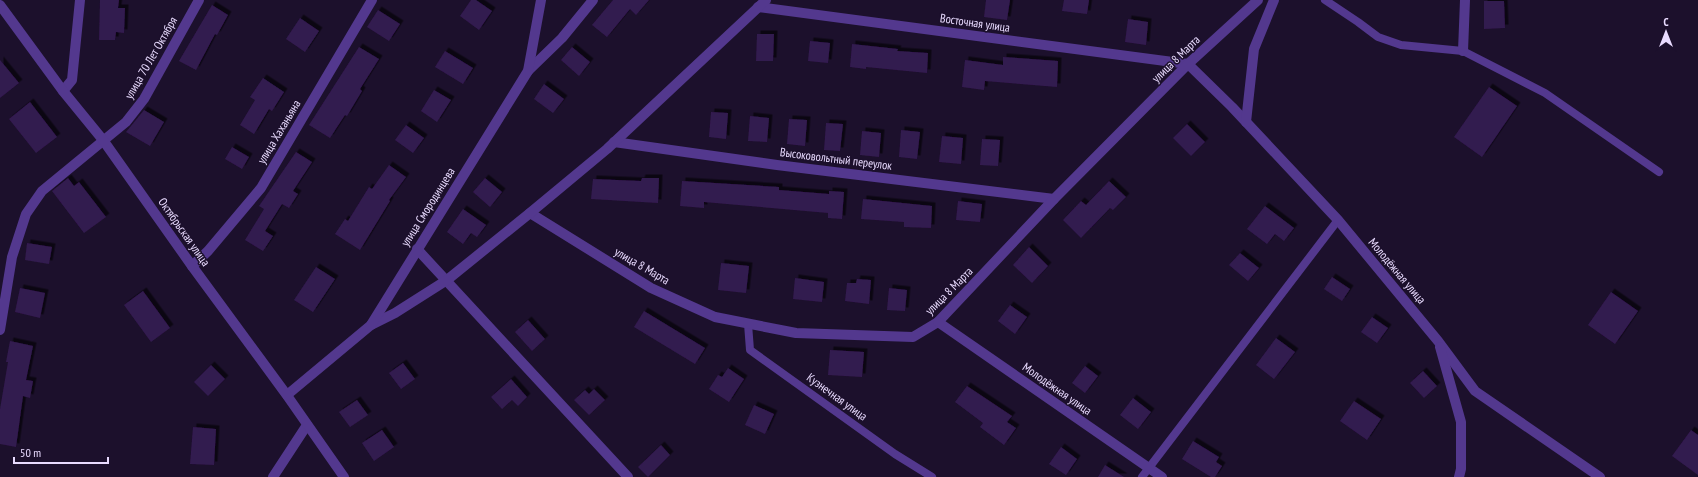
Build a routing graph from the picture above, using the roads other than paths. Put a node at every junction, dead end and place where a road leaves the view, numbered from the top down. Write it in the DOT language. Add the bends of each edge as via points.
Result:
graph roads {
  1 [pos="80,0"];
  2 [pos="199,0"];
  3 [pos="372,0"];
  4 [pos="541,0"];
  5 [pos="593,0"];
  6 [pos="766,0"];
  7 [pos="1258,0"];
  8 [pos="1274,0"];
  9 [pos="1325,0"];
  10 [pos="1466,0"];
  11 [pos="758,7"];
  12 [pos="1,8"];
  13 [pos="1463,51"];
  14 [pos="1188,64"];
  15 [pos="528,71"];
  16 [pos="63,91"];
  17 [pos="1246,122"];
  18 [pos="103,140"];
  19 [pos="614,142"];
  20 [pos="1659,172"];
  21 [pos="1054,199"];
  22 [pos="530,213"];
  23 [pos="1338,220"];
  24 [pos="417,248"];
  25 [pos="192,266"];
  26 [pos="447,280"];
  27 [pos="938,322"];
  28 [pos="748,324"];
  29 [pos="371,325"];
  30 [pos="0,330"];
  31 [pos="1438,341"];
  32 [pos="287,395"];
  33 [pos="307,425"];
  34 [pos="1148,467"];
  35 [pos="273,477"];
  36 [pos="344,477"];
  37 [pos="628,477"];
  38 [pos="932,477"];
  39 [pos="1142,477"];
  40 [pos="1162,477"];
  41 [pos="1459,477"];
  42 [pos="1600,477"];
  1 -- 16 [label="street" via="72,80"];
  2 -- 18 [label="street, улица 70 Лет Октября" via="144,99 126,122"];
  3 -- 25 [label="street, улица Хаханьяна" via="261,188 208,251"];
  4 -- 15 [label="street, улица Смородинцева"];
  5 -- 15 [label="street" via="562,38"];
  6 -- 11 [label="street"];
  7 -- 14 [label="street, улица 8 Марта"];
  8 -- 17 [label="street" via="1254,49"];
  9 -- 13 [label="lane" via="1378,38 1401,45"];
  10 -- 13 [label="street"];
  11 -- 14 [label="street, Восточная улица"];
  11 -- 19 [label="street"];
  12 -- 16 [label="street, Октябрьская улица"];
  13 -- 20 [label="lane" via="1545,93"];
  14 -- 17 [label="street, Молодёжная улица"];
  14 -- 21 [label="street, улица 8 Марта"];
  15 -- 24 [label="street, улица Смородинцева"];
  16 -- 18 [label="street, Октябрьская улица"];
  17 -- 23 [label="street, Молодёжная улица"];
  18 -- 25 [label="street, Октябрьская улица"];
  18 -- 30 [label="street, улица 70 Лет Октября" via="42,191 26,214 12,257"];
  19 -- 21 [label="street, Высоковольтный переулок"];
  19 -- 22 [label="street"];
  21 -- 27 [label="street, улица 8 Марта"];
  22 -- 26 [label="street"];
  22 -- 28 [label="street, улица 8 Марта" via="651,288 715,317"];
  23 -- 31 [label="street, Молодёжная улица"];
  23 -- 34 [label="lane"];
  24 -- 26 [label="street"];
  24 -- 29 [label="street, улица Смородинцева"];
  25 -- 32 [label="street, Октябрьская улица"];
  26 -- 29 [label="street"];
  26 -- 37 [label="street"];
  27 -- 28 [label="street, улица 8 Марта" via="913,337 796,333"];
  27 -- 34 [label="street, Молодёжная улица"];
  28 -- 38 [label="lane, Кузнечная улица" via="750,350 895,454"];
  29 -- 32 [label="street, улица Смородинцева"];
  31 -- 41 [label="street" via="1461,422"];
  31 -- 42 [label="street, Молодёжная улица" via="1475,390"];
  32 -- 33 [label="street, Октябрьская улица"];
  33 -- 35 [label="street"];
  33 -- 36 [label="street, Октябрьская улица"];
  34 -- 39 [label="lane"];
  34 -- 40 [label="street, Молодёжная улица"];
}
